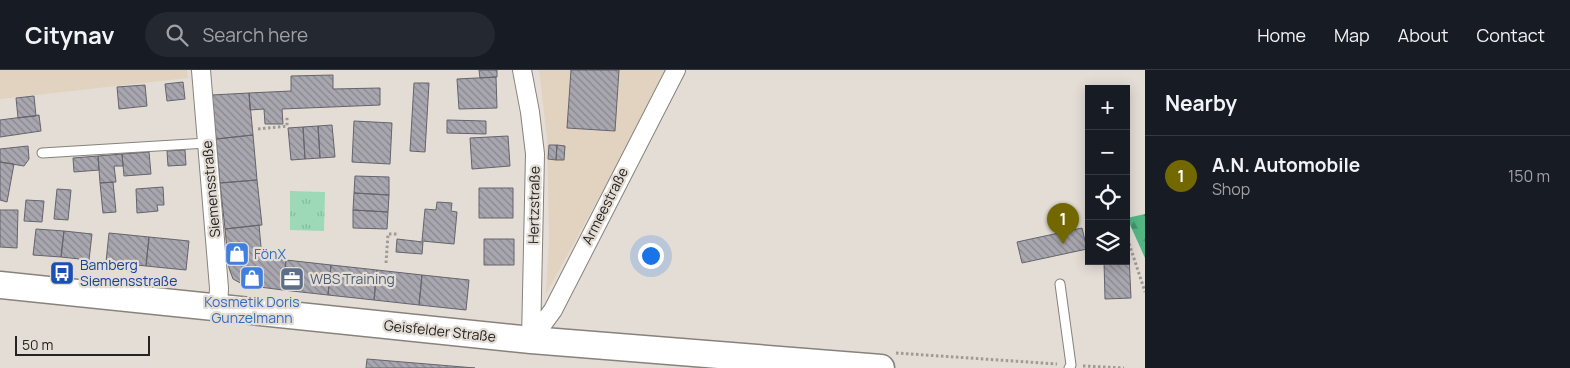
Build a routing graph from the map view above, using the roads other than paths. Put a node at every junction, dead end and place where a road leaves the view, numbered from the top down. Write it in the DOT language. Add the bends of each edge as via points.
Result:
graph roads {
  1 [pos="201,70"];
  2 [pos="522,70"];
  3 [pos="676,70"];
  4 [pos="207,143"];
  5 [pos="42,153"];
  6 [pos="1060,284"];
  7 [pos="0,285"];
  8 [pos="218,308"];
  9 [pos="531,340"];
  10 [pos="813,365"];
  11 [pos="881,368"];
  12 [pos="1069,368"];
  1 -- 4 [label="street, Siemensstraße"];
  2 -- 9 [label="street, Hertzstraße" via="535,154"];
  3 -- 9 [label="street, Armeestraße" via="553,310"];
  4 -- 5 [label="lane"];
  4 -- 8 [label="street, Siemensstraße"];
  6 -- 12 [label="lane"];
  7 -- 8 [label="main road, Geisfelder Straße"];
  8 -- 9 [label="main road, Geisfelder Straße"];
  9 -- 10 [label="main road, Geisfelder Straße"];
  10 -- 11 [label="main road, Geisfelder Straße"];
}
